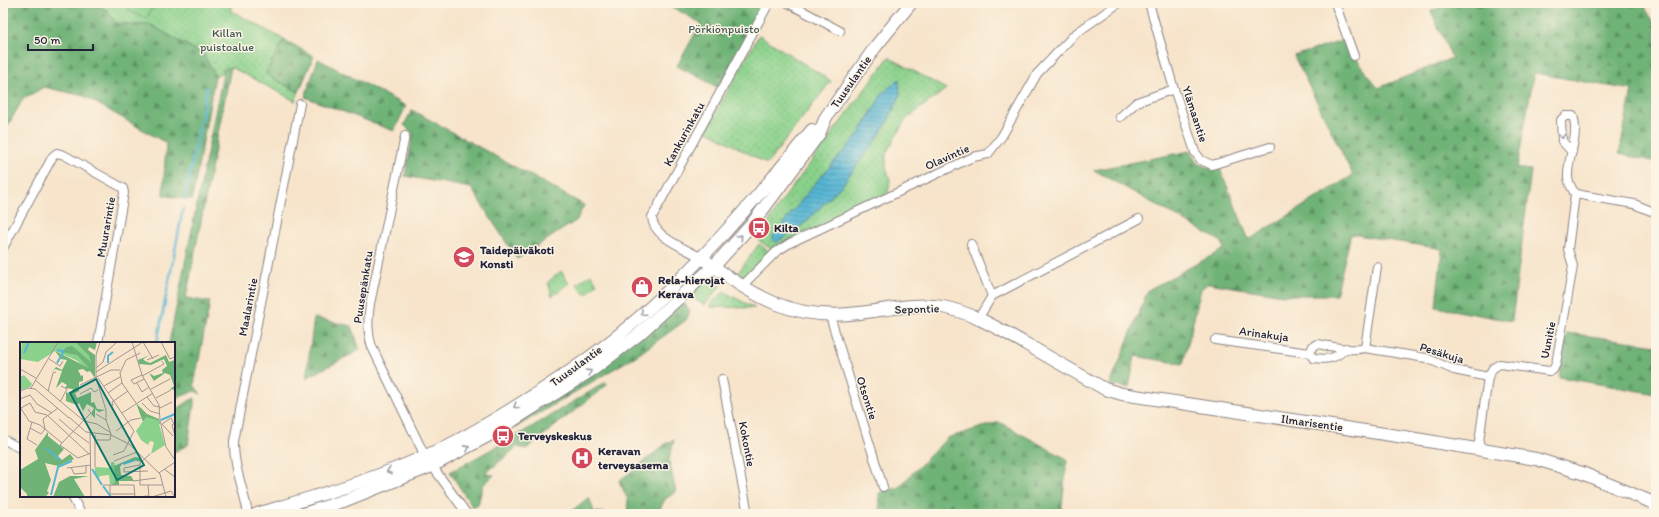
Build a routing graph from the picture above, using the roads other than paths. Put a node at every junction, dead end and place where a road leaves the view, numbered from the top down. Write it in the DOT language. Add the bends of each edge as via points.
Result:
graph roads {
  1 [pos="769,3"];
  2 [pos="788,3"];
  3 [pos="900,3"];
  4 [pos="911,3"];
  5 [pos="1119,3"];
  6 [pos="1149,3"];
  7 [pos="1335,3"];
  8 [pos="840,32"];
  9 [pos="876,46"];
  10 [pos="1354,56"];
  11 [pos="1174,89"];
  12 [pos="300,104"];
  13 [pos="826,117"];
  14 [pos="1120,117"];
  15 [pos="405,136"];
  16 [pos="1270,147"];
  17 [pos="1572,152"];
  18 [pos="1575,194"];
  19 [pos="1656,213"];
  20 [pos="1138,219"];
  21 [pos="971,244"];
  22 [pos="3,248"];
  23 [pos="702,258"];
  24 [pos="714,266"];
  25 [pos="1377,267"];
  26 [pos="743,285"];
  27 [pos="992,296"];
  28 [pos="830,316"];
  29 [pos="978,319"];
  30 [pos="1215,340"];
  31 [pos="98,342"];
  32 [pos="1346,348"];
  33 [pos="1365,348"];
  34 [pos="1310,353"];
  35 [pos="1488,377"];
  36 [pos="722,379"];
  37 [pos="3,439"];
  38 [pos="20,448"];
  39 [pos="1478,449"];
  40 [pos="425,456"];
  41 [pos="432,466"];
  42 [pos="883,487"];
  43 [pos="72,497"];
  44 [pos="1656,504"];
  45 [pos="81,514"];
  46 [pos="248,514"];
  47 [pos="257,514"];
  48 [pos="304,514"];
  49 [pos="468,514"];
  50 [pos="748,514"];
  51 [pos="1652,514"];
  1 -- 23 [label="street, Kankurinkatu" via="652,218 654,227 663,236"];
  2 -- 8 [label="street"];
  3 -- 9 [label="main road, Tuusulantie"];
  4 -- 9 [label="main road, Tuusulantie"];
  5 -- 26 [label="street, Olavintie" via="1075,34 1036,74 1002,136 988,154 973,157 790,243 776,252"];
  6 -- 11 [label="street, Ylämaantie"];
  7 -- 10 [label="street"];
  9 -- 13 [label="main road, Tuusulantie"];
  11 -- 14 [label="street" via="1137,102"];
  11 -- 16 [label="street, Ylämaantie" via="1194,152 1201,160 1212,165"];
  12 -- 46 [label="street, Maalarintie" via="234,440 234,459"];
  13 -- 23 [label="main road, Tuusulantie"];
  24 -- 13 [label="main road, Tuusulantie, one-way" via="752,224 818,134"];
  15 -- 40 [label="street, Puusepänkatu" via="367,322 372,347"];
  17 -- 18 [label="street" via="1568,178"];
  18 -- 19 [label="street" via="1634,204"];
  18 -- 35 [label="street, Uunitie" via="1568,249 1573,266 1556,364 1553,370 1549,371 1500,364 1493,368"];
  20 -- 27 [label="street"];
  21 -- 27 [label="street"];
  22 -- 31 [label="street, Muurarintie" via="57,153 123,188"];
  23 -- 24 [label="main road, Sepontie"];
  23 -- 40 [label="main road, Tuusulantie, one-way" via="638,318 590,357 496,419"];
  24 -- 26 [label="main road, Sepontie"];
  41 -- 24 [label="main road, Tuusulantie, one-way" via="492,434 595,368 638,335"];
  25 -- 33 [label="street"];
  26 -- 28 [label="main road, Sepontie" via="785,308"];
  27 -- 29 [label="street"];
  28 -- 29 [label="main road, Sepontie" via="911,307 941,307"];
  28 -- 42 [label="street, Otsontie"];
  29 -- 39 [label="main road, Ilmarisentie" via="1105,389 1122,394"];
  30 -- 34 [label="street, Arinakuja"];
  32 -- 33 [label="street, Pesäkuja"];
  32 -- 34 [label="street, Pesäkuja" via="1317,344"];
  32 -- 34 [label="street" via="1341,354 1326,360 1313,358"];
  33 -- 35 [label="street, Pesäkuja" via="1426,358 1454,370"];
  35 -- 39 [label="street"];
  36 -- 50 [label="street, Kokontie"];
  37 -- 38 [label="street"];
  39 -- 44 [label="main road, Ilmarisentie" via="1536,459 1582,473"];
  40 -- 41 [label="street, Puusepänkatu"];
  40 -- 47 [label="main road, Tuusulantie, one-way"];
  41 -- 48 [label="main road, Tuusulantie"];
  41 -- 49 [label="street, Puusepänkatu"];
  43 -- 45 [label="street"];
  44 -- 51 [label="street"];
}
